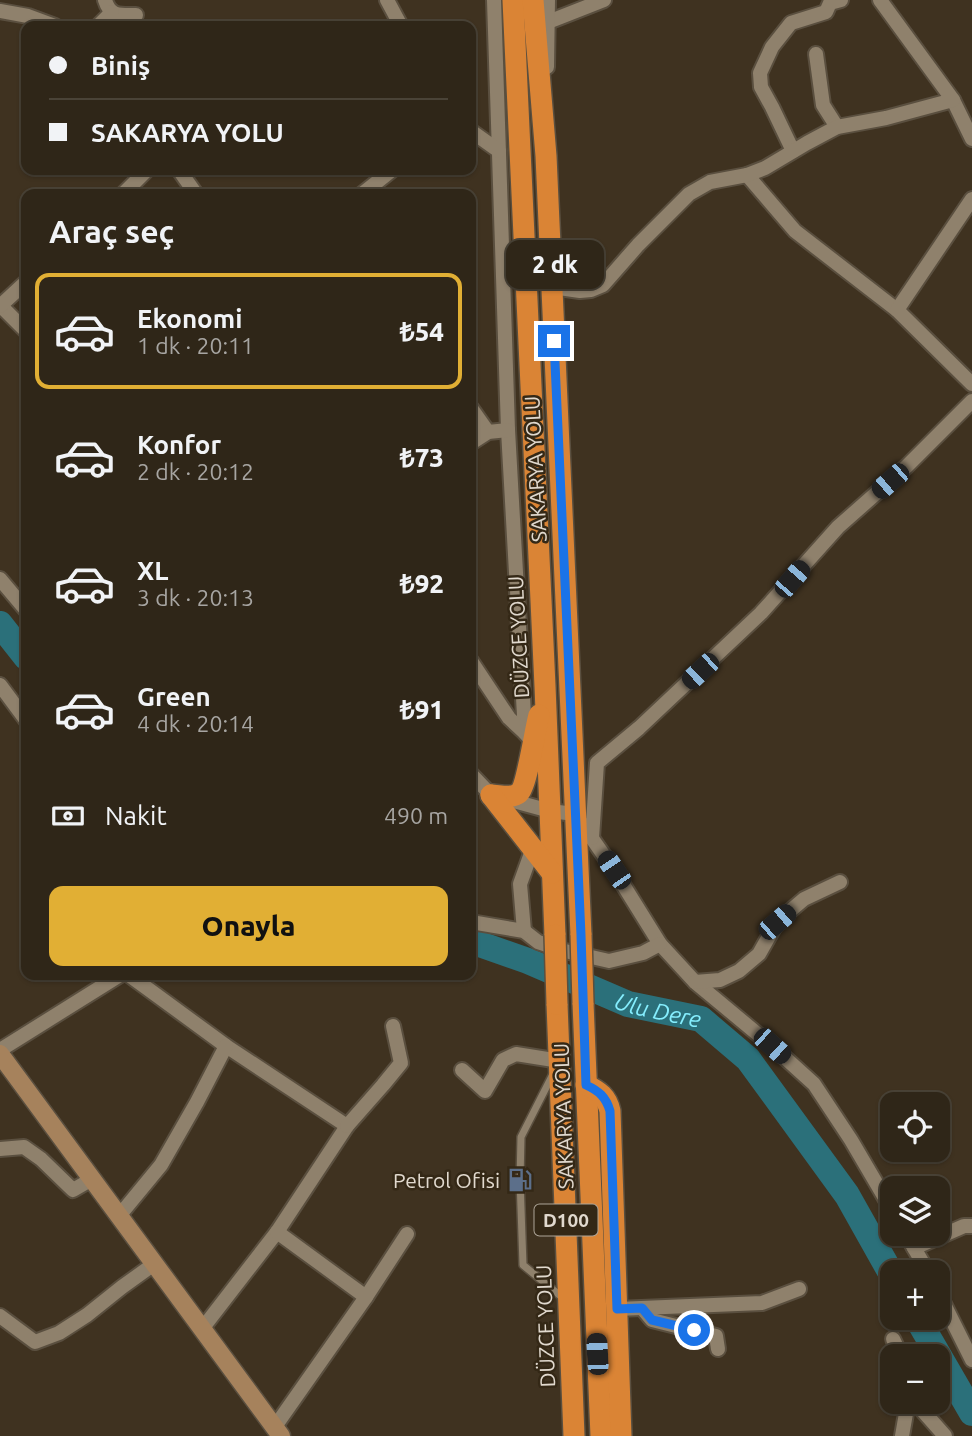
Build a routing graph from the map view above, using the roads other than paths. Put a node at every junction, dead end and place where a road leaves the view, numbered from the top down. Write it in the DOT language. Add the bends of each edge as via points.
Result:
graph roads {
  1 [pos="387,0"];
  2 [pos="494,0"];
  3 [pos="513,0"];
  4 [pos="533,0"];
  5 [pos="548,0"];
  6 [pos="604,0"];
  7 [pos="841,0"];
  8 [pos="880,0"];
  9 [pos="109,6"];
  10 [pos="0,11"];
  11 [pos="136,15"];
  12 [pos="42,21"];
  13 [pos="398,21"];
  14 [pos="548,22"];
  15 [pos="816,54"];
  16 [pos="953,100"];
  17 [pos="837,127"];
  18 [pos="476,135"];
  19 [pos="972,139"];
  20 [pos="499,151"];
  21 [pos="793,151"];
  22 [pos="546,156"];
  23 [pos="142,175"];
  24 [pos="386,175"];
  25 [pos="747,175"];
  26 [pos="128,189"];
  27 [pos="368,189"];
  28 [pos="972,199"];
  29 [pos="21,286"];
  30 [pos="552,286"];
  31 [pos="0,305"];
  32 [pos="897,310"];
  33 [pos="21,326"];
  34 [pos="972,384"];
  35 [pos="972,401"];
  36 [pos="476,415"];
  37 [pos="508,430"];
  38 [pos="488,432"];
  39 [pos="476,440"];
  40 [pos="0,579"];
  41 [pos="21,604"];
  42 [pos="476,668"];
  43 [pos="0,685"];
  44 [pos="545,686"];
  45 [pos="21,713"];
  46 [pos="528,738"];
  47 [pos="548,760"];
  48 [pos="476,779"];
  49 [pos="491,795"];
  50 [pos="550,811"];
  51 [pos="576,814"];
  52 [pos="592,838"];
  53 [pos="533,848"];
  54 [pos="552,873"];
  55 [pos="840,882"];
  56 [pos="476,923"];
  57 [pos="524,931"];
  58 [pos="660,944"];
  59 [pos="112,980"];
  60 [pos="136,980"];
  61 [pos="695,982"];
  62 [pos="393,1026"];
  63 [pos="226,1046"];
  64 [pos="0,1052"];
  65 [pos="560,1061"];
  66 [pos="462,1070"];
  67 [pos="586,1085"];
  68 [pos="347,1126"];
  69 [pos="0,1149"];
  70 [pos="92,1179"];
  71 [pos="880,1189"];
  72 [pos="120,1216"];
  73 [pos="972,1226"];
  74 [pos="276,1232"];
  75 [pos="407,1234"];
  76 [pos="914,1248"];
  77 [pos="921,1260"];
  78 [pos="154,1264"];
  79 [pos="800,1289"];
  80 [pos="366,1297"];
  81 [pos="569,1302"];
  82 [pos="642,1308"];
  83 [pos="617,1309"];
  84 [pos="0,1316"];
  85 [pos="950,1316"];
  86 [pos="202,1329"];
  87 [pos="893,1339"];
  88 [pos="895,1344"];
  89 [pos="718,1349"];
  90 [pos="972,1360"];
  91 [pos="906,1414"];
  92 [pos="926,1414"];
  93 [pos="277,1432"];
  94 [pos="574,1436"];
  95 [pos="601,1436"];
  96 [pos="621,1436"];
  97 [pos="902,1436"];
  98 [pos="945,1436"];
  1 -- 13 [label="street"];
  2 -- 20 [label="street"];
  3 -- 44 [label="highway, DÜZCE YOLU"];
  4 -- 22 [label="highway, SAKARYA YOLU"];
  5 -- 14 [label="street"];
  6 -- 14 [label="street"];
  7 -- 21 [label="street" via="830,3 826,12 792,23 772,47 760,73 761,87"];
  8 -- 16 [label="street"];
  9 -- 11 [label="street" via="118,15"];
  10 -- 12 [label="street"];
  14 -- 22 [label="street"];
  15 -- 17 [label="street" via="823,105"];
  16 -- 17 [label="street"];
  16 -- 19 [label="street"];
  17 -- 21 [label="street"];
  18 -- 20 [label="street"];
  20 -- 37 [label="street"];
  21 -- 25 [label="street"];
  22 -- 30 [label="highway, SAKARYA YOLU"];
  23 -- 26 [label="street"];
  24 -- 27 [label="street"];
  25 -- 30 [label="street" via="710,182 689,194 603,285 580,291"];
  25 -- 32 [label="street" via="794,231"];
  28 -- 32 [label="street"];
  29 -- 31 [label="street"];
  30 -- 51 [label="highway, SAKARYA YOLU"];
  31 -- 33 [label="street"];
  32 -- 34 [label="street"];
  35 -- 52 [label="street" via="838,527 761,613 597,763"];
  36 -- 38 [label="street"];
  37 -- 38 [label="street"];
  37 -- 46 [label="street"];
  38 -- 39 [label="street"];
  40 -- 41 [label="street"];
  42 -- 46 [label="street"];
  43 -- 45 [label="street"];
  44 -- 46 [label="highway"];
  44 -- 47 [label="highway, DÜZCE YOLU"];
  46 -- 47 [label="street"];
  46 -- 49 [label="highway" via="522,790 512,796"];
  47 -- 50 [label="highway, DÜZCE YOLU"];
  48 -- 49 [label="street"];
  49 -- 50 [label="street"];
  49 -- 53 [label="highway"];
  50 -- 51 [label="street"];
  50 -- 54 [label="highway, DÜZCE YOLU"];
  51 -- 52 [label="street"];
  51 -- 67 [label="highway, SAKARYA YOLU / D100, bridge"];
  52 -- 58 [label="street"];
  53 -- 54 [label="highway"];
  53 -- 57 [label="street" via="520,884"];
  54 -- 65 [label="highway, DÜZCE YOLU / D100, bridge"];
  55 -- 61 [label="street" via="804,899 777,922 759,954 739,971 720,980"];
  56 -- 57 [label="street"];
  57 -- 58 [label="street" via="538,942 609,961"];
  58 -- 61 [label="street"];
  59 -- 64 [label="street"];
  60 -- 63 [label="street"];
  61 -- 71 [label="street" via="814,1084"];
  62 -- 68 [label="street" via="401,1063"];
  63 -- 68 [label="street"];
  63 -- 72 [label="street" via="162,1165"];
  64 -- 70 [label="main road"];
  65 -- 66 [label="street" via="516,1054 503,1060 485,1091"];
  65 -- 81 [label="highway, DÜZCE YOLU / D100"];
  65 -- 81 [label="lane" via="521,1137 521,1217 523,1265"];
  67 -- 83 [label="highway" via="604,1096 610,1111"];
  67 -- 95 [label="highway, SAKARYA YOLU / D100"];
  68 -- 74 [label="street"];
  69 -- 70 [label="street" via="24,1147 73,1190"];
  70 -- 72 [label="main road"];
  72 -- 78 [label="main road"];
  73 -- 76 [label="street"];
  74 -- 80 [label="street"];
  74 -- 86 [label="street"];
  75 -- 80 [label="street"];
  76 -- 77 [label="street"];
  78 -- 84 [label="street" via="87,1315 35,1342"];
  78 -- 86 [label="main road"];
  79 -- 82 [label="street" via="762,1303"];
  80 -- 93 [label="street"];
  81 -- 94 [label="highway, DÜZCE YOLU / D100"];
  82 -- 83 [label="street"];
  82 -- 89 [label="street" via="652,1320 716,1336"];
  83 -- 96 [label="highway"];
  85 -- 90 [label="street"];
  86 -- 93 [label="main road"];
  87 -- 88 [label="street"];
  91 -- 97 [label="street"];
  92 -- 98 [label="street"];
}
